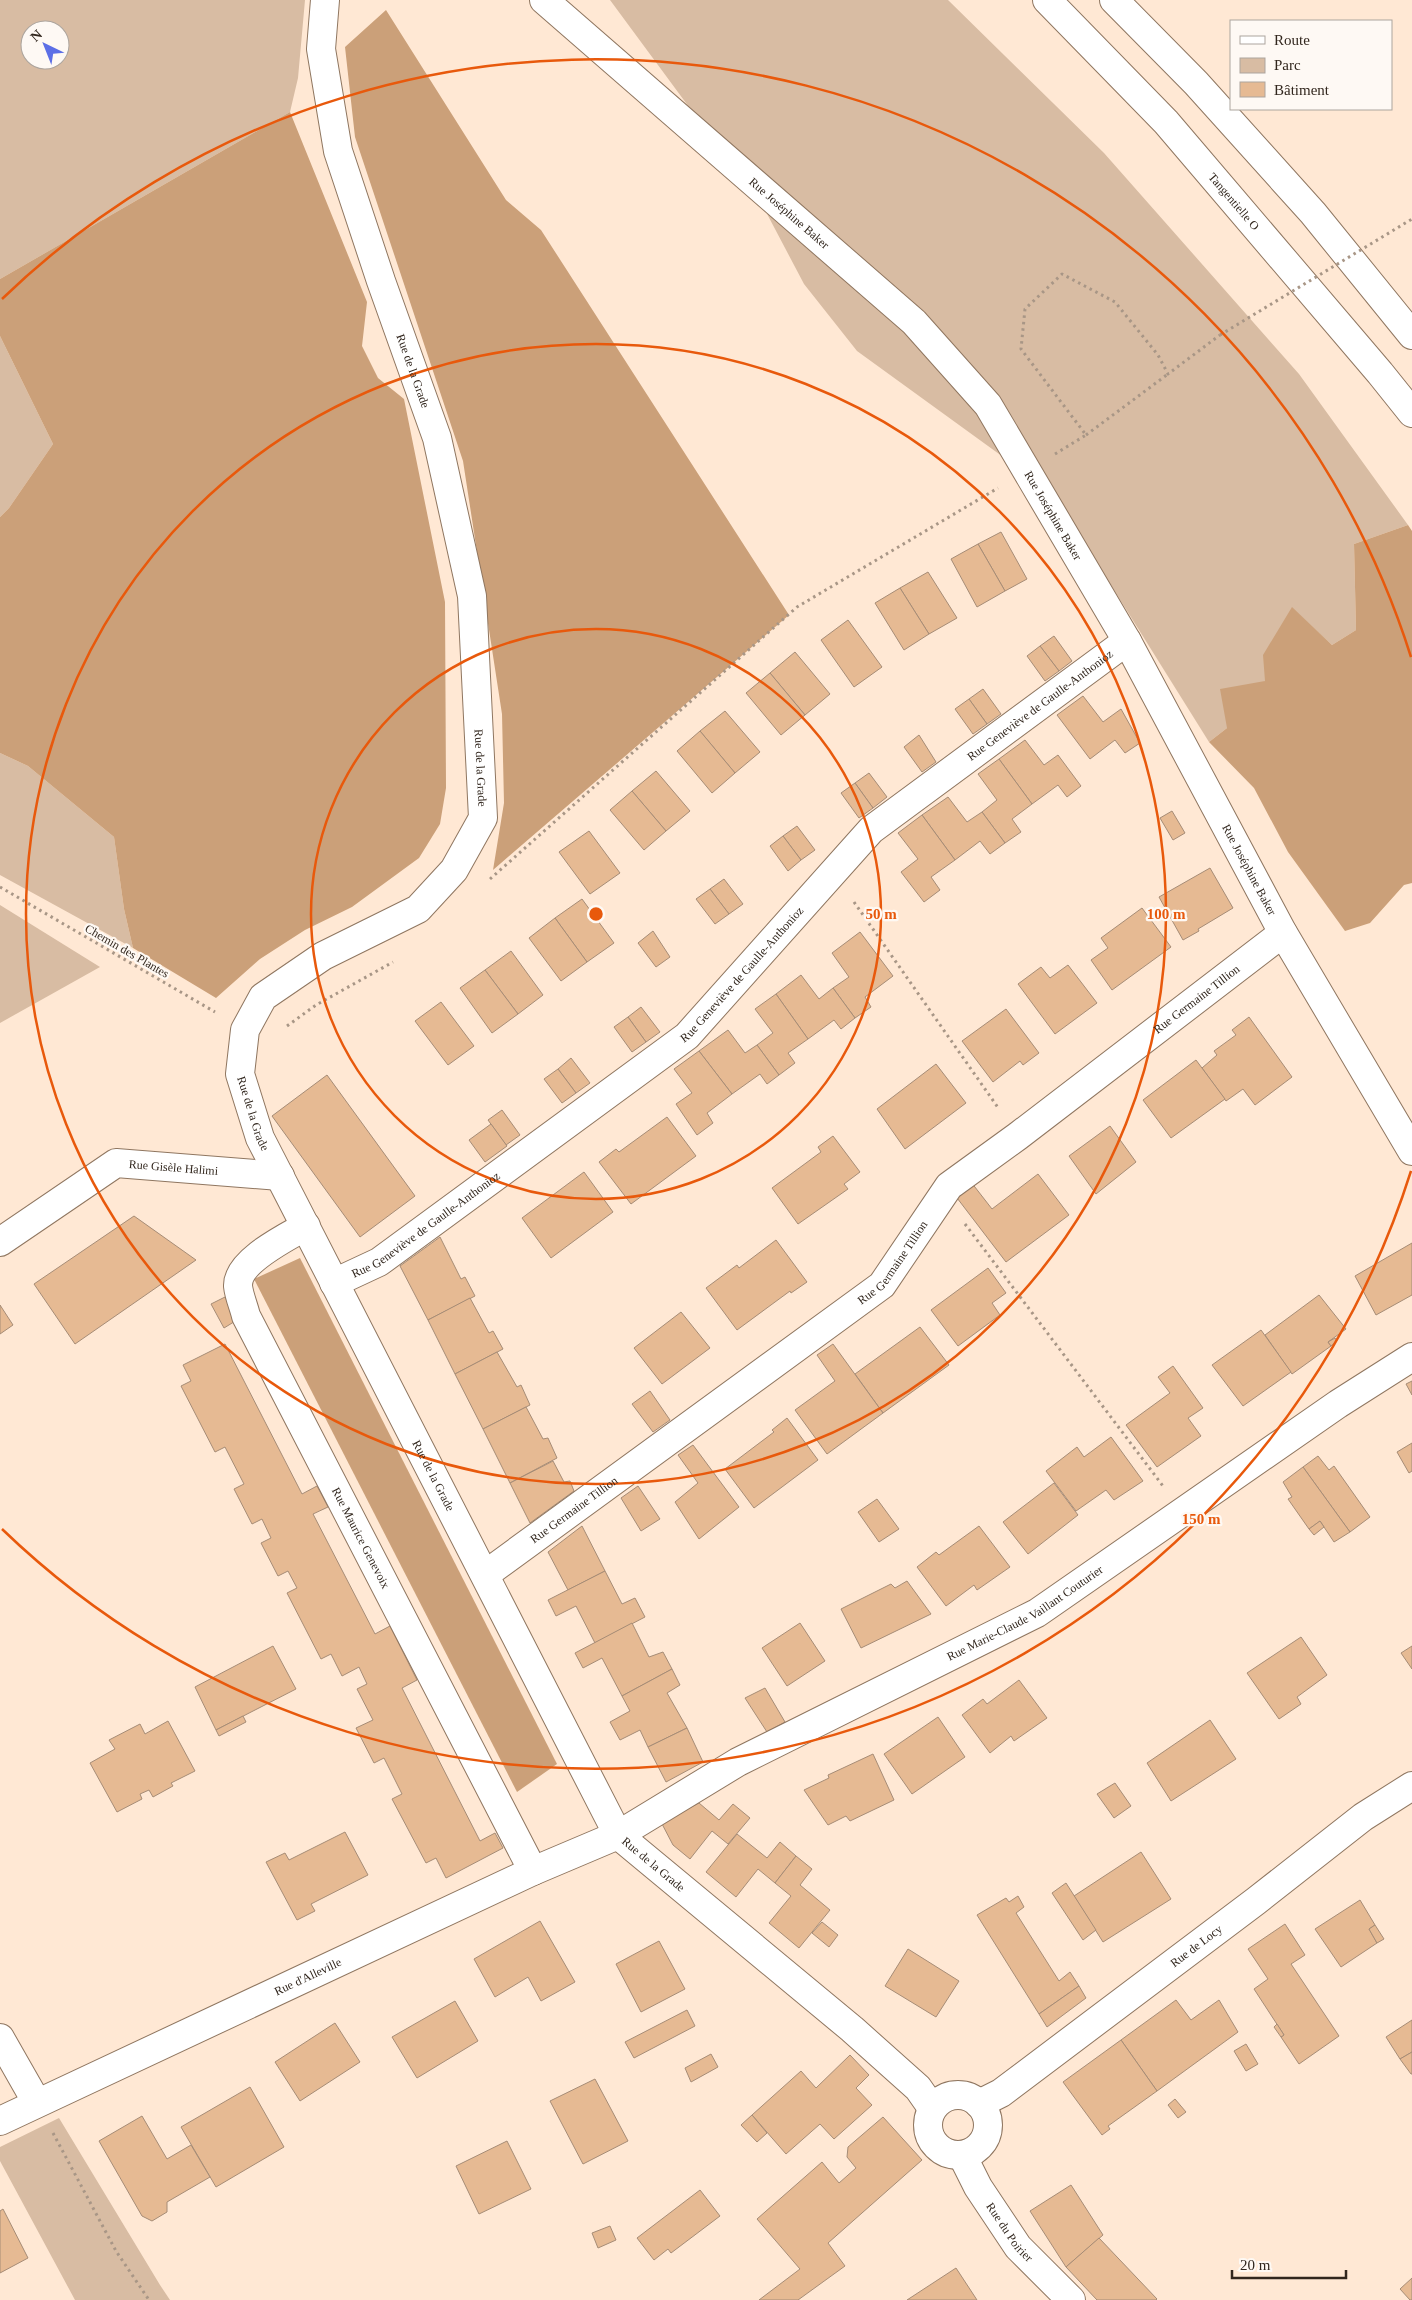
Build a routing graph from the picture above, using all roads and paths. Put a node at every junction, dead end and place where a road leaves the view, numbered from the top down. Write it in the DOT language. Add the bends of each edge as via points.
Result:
graph roads {
  1 [pos="326,0"];
  2 [pos="544,0"];
  3 [pos="1047,0"];
  4 [pos="1114,0"];
  5 [pos="1412,219"];
  6 [pos="1412,335"];
  7 [pos="1168,374"];
  8 [pos="1412,413"];
  9 [pos="1086,435"];
  10 [pos="1028,471"];
  11 [pos="1127,641"];
  12 [pos="833,872"];
  13 [pos="484,884"];
  14 [pos="0,887"];
  15 [pos="1284,933"];
  16 [pos="400,958"];
  17 [pos="245,1030"];
  18 [pos="281,1033"];
  19 [pos="1018,1136"];
  20 [pos="1412,1151"];
  21 [pos="280,1176"];
  22 [pos="943,1195"];
  23 [pos="306,1226"];
  24 [pos="0,1242"];
  25 [pos="334,1283"];
  26 [pos="1412,1356"];
  27 [pos="1183,1512"];
  28 [pos="486,1574"];
  29 [pos="1412,1786"];
  30 [pos="618,1835"];
  31 [pos="533,1871"];
  32 [pos="0,2038"];
  33 [pos="37,2103"];
  34 [pos="979,2104"];
  35 [pos="932,2108"];
  36 [pos="0,2121"];
  37 [pos="962,2155"];
  38 [pos="149,2300"];
  39 [pos="1071,2300"];
  1 -- 17 [label="street, Rue de la Grade" via="321,49 338,151 437,438 472,596 483,818 454,870 418,909 316,961 264,997"];
  2 -- 10 [label="street, Rue Joséphine Baker" via="914,322 988,405"];
  3 -- 8 [label="street, Tangentielle O" via="1166,122"];
  4 -- 6 [label="street" via="1196,83 1313,213"];
  5 -- 7 [label="path, bridge" via="1220,335"];
  7 -- 9 [label="path"];
  7 -- 9 [label="path" via="1158,355 1114,302 1062,274 1025,309 1021,349"];
  9 -- 10 [label="path"];
  10 -- 11 [label="street, Rue Joséphine Baker"];
  10 -- 13 [label="path" via="797,607"];
  11 -- 12 [label="street, Rue Geneviève de Gaulle-Anthonioz" via="871,830"];
  11 -- 15 [label="street, Rue Joséphine Baker"];
  12 -- 19 [label="path"];
  12 -- 25 [label="street, Rue Geneviève de Gaulle-Anthonioz" via="687,1036 379,1262"];
  14 -- 17 [label="path, Chemin des Plantes"];
  15 -- 19 [label="street, Rue Germaine Tillion"];
  15 -- 20 [label="street, Rue Joséphine Baker"];
  16 -- 18 [label="path" via="316,1005"];
  17 -- 21 [label="street, Rue de la Grade" via="240,1074 260,1138"];
  19 -- 22 [label="street, Rue Germaine Tillion" via="949,1186"];
  21 -- 23 [label="street, Rue de la Grade"];
  21 -- 24 [label="street, Rue Gisèle Halimi" via="116,1163"];
  22 -- 27 [label="path"];
  22 -- 28 [label="street, Rue Germaine Tillion" via="882,1286"];
  23 -- 25 [label="street, Rue de la Grade"];
  23 -- 31 [label="street, Rue Maurice Genevoix" via="256,1258 242,1271 238,1285 246,1316"];
  25 -- 28 [label="street, Rue de la Grade"];
  26 -- 27 [label="street, Rue Marie-Claude Vaillant Couturier"];
  27 -- 30 [label="street, Rue Marie-Claude Vaillant Couturier" via="1037,1613 738,1762"];
  28 -- 30 [label="street, Rue de la Grade"];
  29 -- 34 [label="street, Rue de Locy" via="1363,1817 1001,2094"];
  30 -- 31 [label="street, Rue d'Alleville"];
  30 -- 35 [label="street, Rue de la Grade" via="852,2029 918,2088"];
  31 -- 33 [label="street, Rue d'Alleville"];
  32 -- 33 [label="street"];
  33 -- 36 [label="street, Rue d'Alleville"];
  33 -- 38 [label="path" via="116,2251"];
  34 -- 35 [label="street" via="960,2095 940,2100"];
  34 -- 37 [label="street" via="985,2112 988,2130 979,2147"];
  35 -- 37 [label="street" via="927,2124 932,2141 944,2152"];
  37 -- 39 [label="street, Rue du Poirier" via="978,2187 1018,2247"];
}
